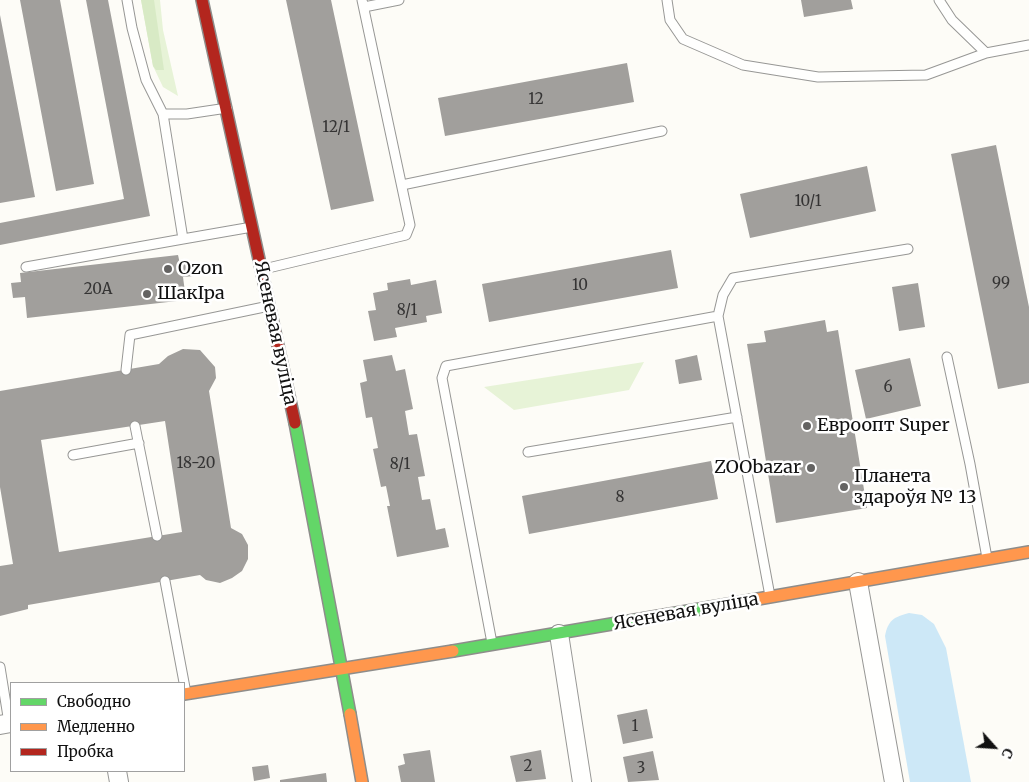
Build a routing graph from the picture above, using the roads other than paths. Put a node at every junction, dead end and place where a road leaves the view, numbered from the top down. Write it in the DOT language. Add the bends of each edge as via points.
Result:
graph roads {
  1 [pos="127,0"];
  2 [pos="202,0"];
  3 [pos="399,0"];
  4 [pos="668,0"];
  5 [pos="939,0"];
  6 [pos="363,4"];
  7 [pos="1029,45"];
  8 [pos="986,53"];
  9 [pos="227,108"];
  10 [pos="163,114"];
  11 [pos="662,131"];
  12 [pos="402,185"];
  13 [pos="253,227"];
  14 [pos="183,239"];
  15 [pos="908,248"];
  16 [pos="26,267"];
  17 [pos="262,270"];
  18 [pos="269,306"];
  19 [pos="718,316"];
  20 [pos="947,357"];
  21 [pos="126,370"];
  22 [pos="737,417"];
  23 [pos="135,426"];
  24 [pos="139,443"];
  25 [pos="528,452"];
  26 [pos="73,455"];
  27 [pos="157,536"];
  28 [pos="1029,552"];
  29 [pos="987,558"];
  30 [pos="164,581"];
  31 [pos="858,582"];
  32 [pos="770,597"];
  33 [pos="559,634"];
  34 [pos="492,644"];
  35 [pos="0,667"];
  36 [pos="342,668"];
  37 [pos="183,682"];
  38 [pos="185,694"];
  39 [pos="7,724"];
  40 [pos="362,782"];
  41 [pos="582,782"];
  42 [pos="894,782"];
  1 -- 10 [label="lane" via="146,80"];
  2 -- 9 [label="street, Ясеневая вуліца"];
  3 -- 6 [label="lane"];
  4 -- 8 [label="lane" via="670,20 683,39 743,65 818,76 926,74"];
  5 -- 8 [label="lane" via="952,20"];
  6 -- 12 [label="lane"];
  7 -- 8 [label="lane"];
  9 -- 10 [label="lane"];
  9 -- 13 [label="street, Ясеневая вуліца"];
  10 -- 14 [label="lane"];
  11 -- 12 [label="lane"];
  12 -- 17 [label="lane" via="410,225 406,235"];
  13 -- 14 [label="lane"];
  13 -- 17 [label="street, Ясеневая вуліца"];
  14 -- 16 [label="lane"];
  15 -- 19 [label="lane" via="733,278 723,295"];
  17 -- 18 [label="street, Ясеневая вуліца"];
  18 -- 21 [label="lane" via="130,335"];
  18 -- 36 [label="street, Ясеневая вуліца"];
  19 -- 22 [label="lane"];
  19 -- 34 [label="lane" via="446,366 442,378"];
  20 -- 29 [label="lane"];
  22 -- 25 [label="lane"];
  22 -- 32 [label="lane"];
  23 -- 24 [label="lane"];
  24 -- 26 [label="lane"];
  24 -- 27 [label="lane"];
  28 -- 29 [label="street, Ясеневая вуліца"];
  29 -- 31 [label="street, Ясеневая вуліца"];
  30 -- 37 [label="lane"];
  31 -- 32 [label="street, Ясеневая вуліца"];
  31 -- 42 [label="street"];
  32 -- 33 [label="street, Ясеневая вуліца"];
  33 -- 34 [label="street, Ясеневая вуліца"];
  33 -- 41 [label="street"];
  34 -- 36 [label="street, Ясеневая вуліца"];
  35 -- 39 [label="lane"];
  36 -- 38 [label="street, Ясеневая вуліца"];
  36 -- 40 [label="street"];
}
